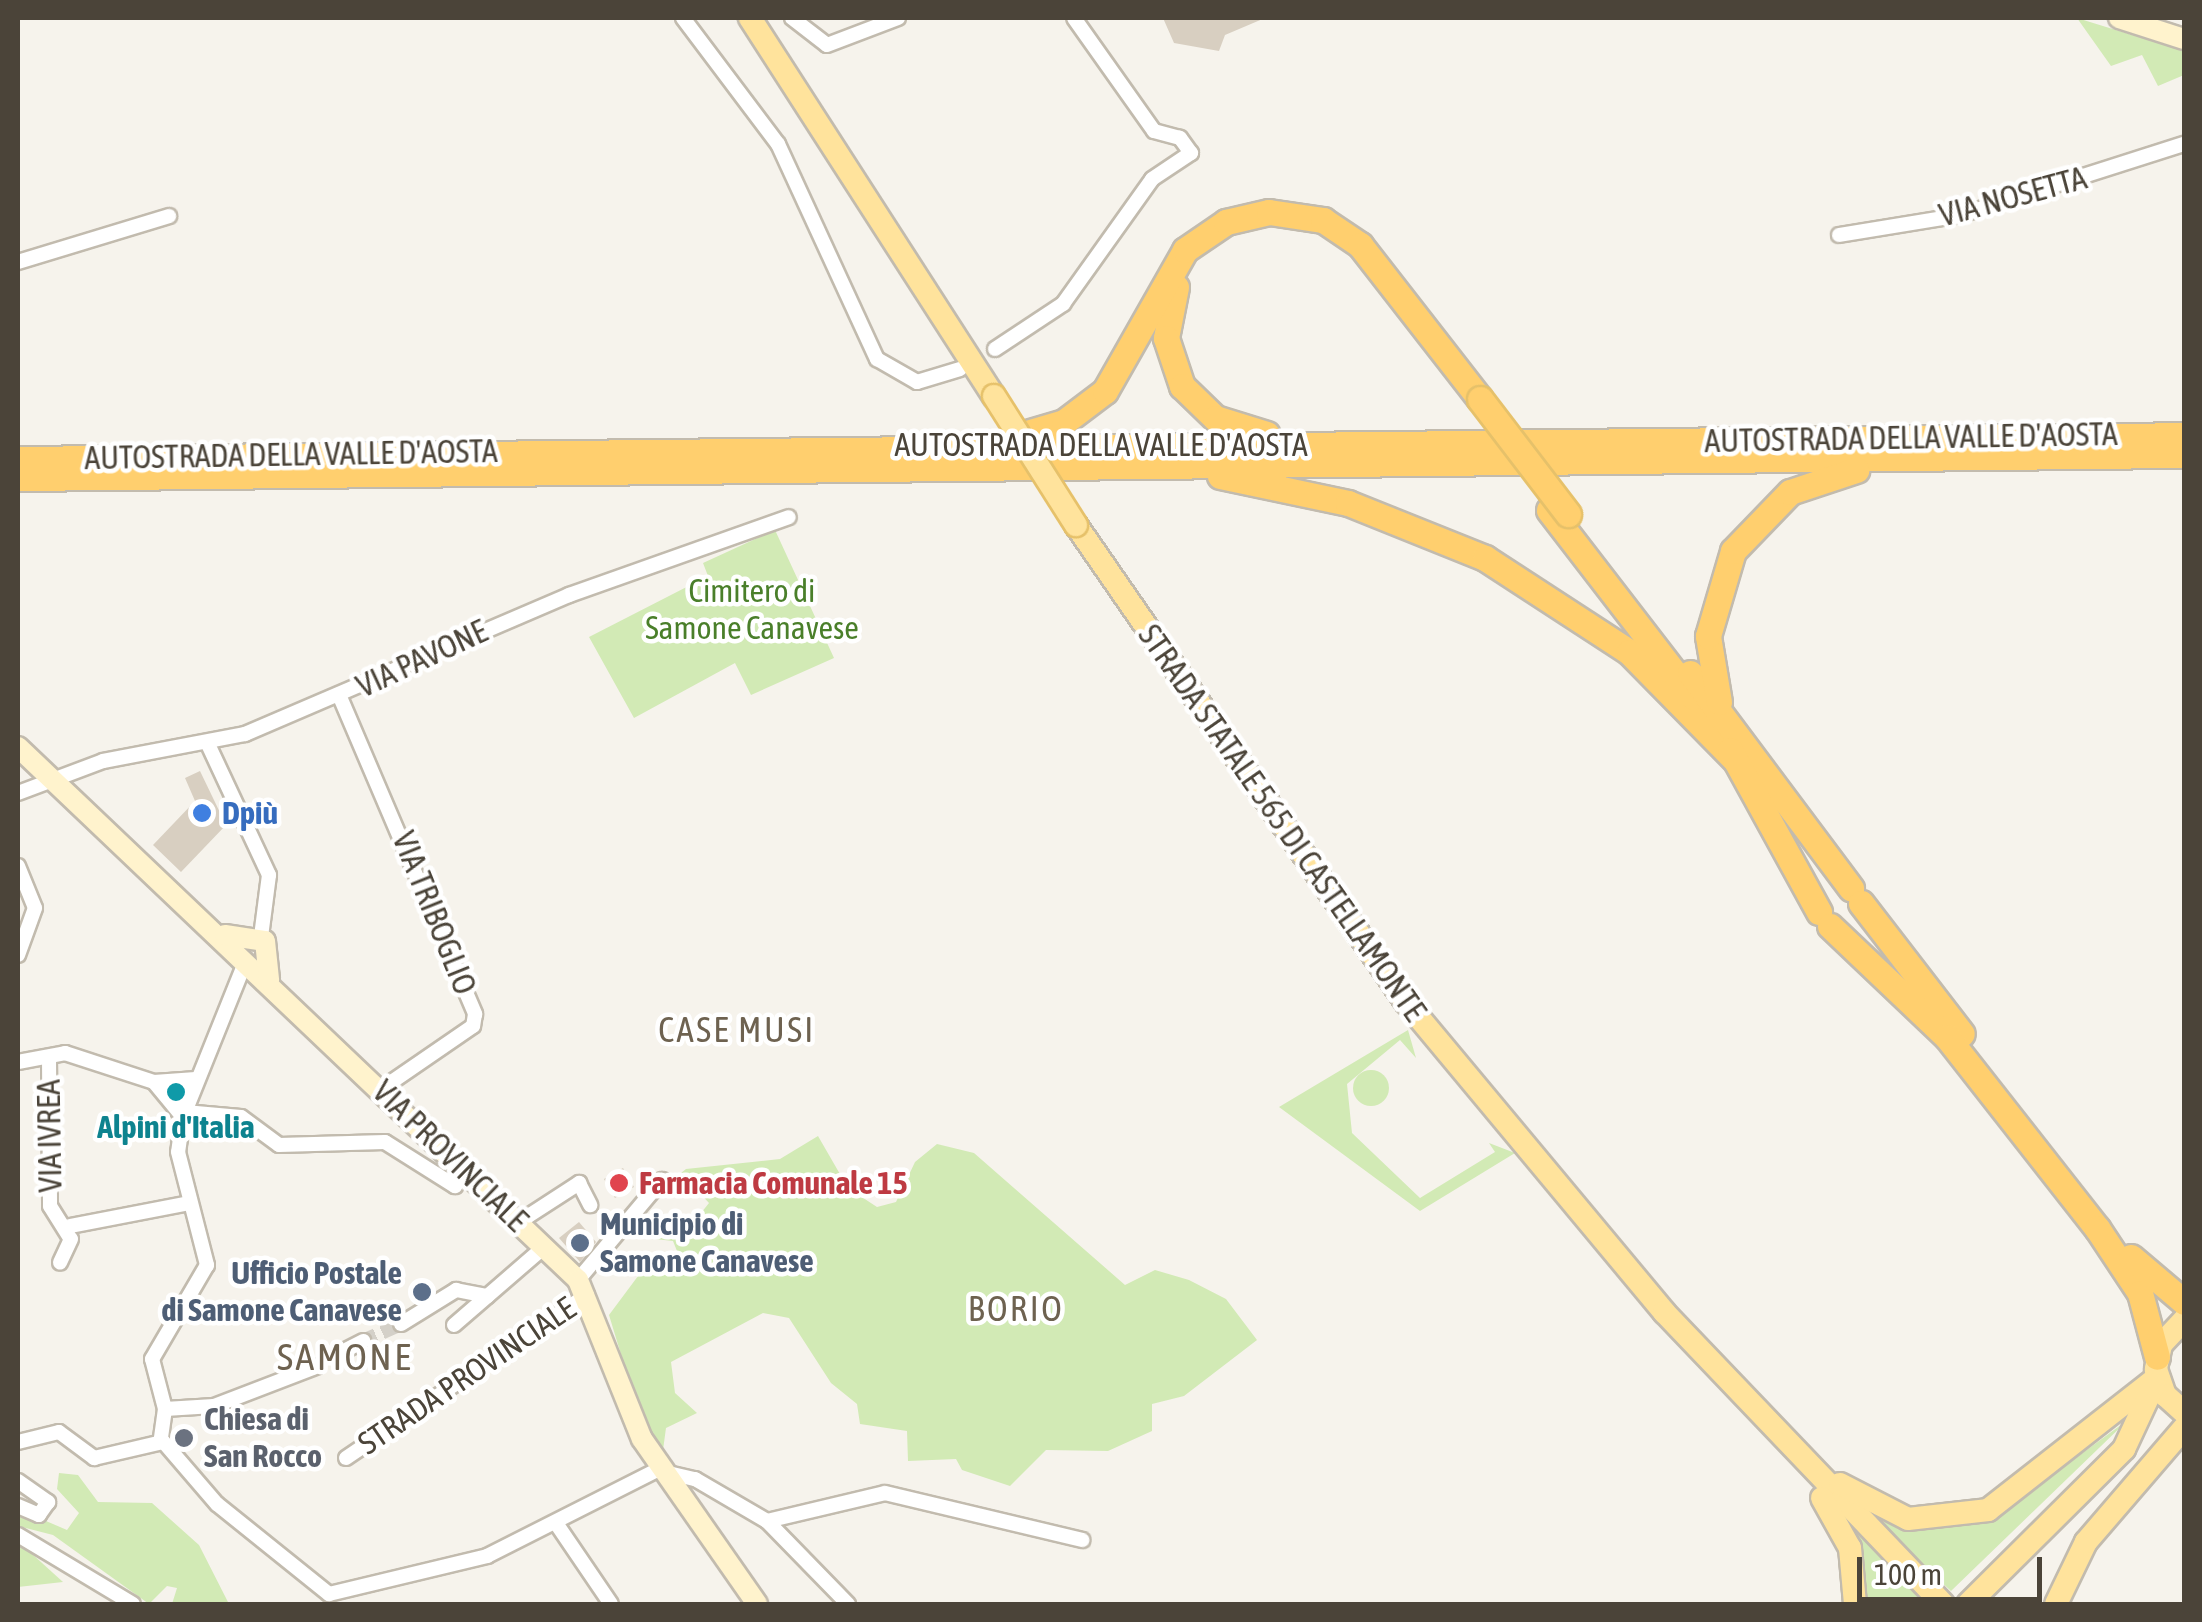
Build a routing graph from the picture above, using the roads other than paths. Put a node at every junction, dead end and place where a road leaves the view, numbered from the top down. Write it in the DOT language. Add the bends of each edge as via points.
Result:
graph roads {
  1 [pos="683,18"];
  2 [pos="750,18"];
  3 [pos="792,18"];
  4 [pos="898,18"];
  5 [pos="1074,18"];
  6 [pos="2119,18"];
  7 [pos="2184,39"];
  8 [pos="2184,144"];
  9 [pos="170,216"];
  10 [pos="1838,235"];
  11 [pos="18,262"];
  12 [pos="996,349"];
  13 [pos="960,369"];
  14 [pos="1472,398"];
  15 [pos="2184,435"];
  16 [pos="1392,442"];
  17 [pos="876,446"];
  18 [pos="2184,455"];
  19 [pos="1980,456"];
  20 [pos="18,459"];
  21 [pos="1091,466"];
  22 [pos="18,478"];
  23 [pos="1558,512"];
  24 [pos="788,517"];
  25 [pos="340,697"];
  26 [pos="1727,721"];
  27 [pos="207,742"];
  28 [pos="18,747"];
  29 [pos="1737,762"];
  30 [pos="48,777"];
  31 [pos="18,794"];
  32 [pos="18,866"];
  33 [pos="251,950"];
  34 [pos="18,954"];
  35 [pos="48,1057"];
  36 [pos="18,1062"];
  37 [pos="196,1079"];
  38 [pos="154,1082"];
  39 [pos="380,1090"];
  40 [pos="184,1115"];
  41 [pos="466,1171"];
  42 [pos="662,1180"];
  43 [pos="190,1203"];
  44 [pos="590,1205"];
  45 [pos="519,1222"];
  46 [pos="70,1226"];
  47 [pos="544,1247"];
  48 [pos="60,1263"];
  49 [pos="583,1287"];
  50 [pos="488,1296"];
  51 [pos="2184,1302"];
  52 [pos="2184,1320"];
  53 [pos="401,1324"];
  54 [pos="454,1325"];
  55 [pos="364,1342"];
  56 [pos="334,1356"];
  57 [pos="318,1366"];
  58 [pos="2156,1369"];
  59 [pos="165,1408"];
  60 [pos="2184,1415"];
  61 [pos="2184,1428"];
  62 [pos="18,1442"];
  63 [pos="162,1442"];
  64 [pos="2124,1448"];
  65 [pos="1793,1453"];
  66 [pos="346,1458"];
  67 [pos="663,1470"];
  68 [pos="18,1481"];
  69 [pos="18,1506"];
  70 [pos="768,1521"];
  71 [pos="558,1526"];
  72 [pos="18,1535"];
  73 [pos="1082,1540"];
  74 [pos="133,1604"];
  75 [pos="611,1604"];
  76 [pos="758,1604"];
  77 [pos="848,1604"];
  78 [pos="1855,1604"];
  79 [pos="1943,1604"];
  80 [pos="1968,1604"];
  81 [pos="2056,1604"];
  1 -- 13 [label="street" via="778,144 876,359 916,382"];
  2 -- 65 [label="main road, STRADA STATALE 565 DI CASTELLAMONTE, bridge" via="1076,525 1405,1001"];
  3 -- 4 [label="street" via="826,45"];
  5 -- 12 [label="street" via="1154,131 1180,138 1190,153 1152,178 1063,304"];
  6 -- 7 [label="main road"];
  8 -- 10 [label="street, VIA NOSETTA" via="1961,214"];
  9 -- 11 [label="street"];
  14 -- 16 [label="highway" via="1356,255 1329,235 1266,222 1199,254 1175,288 1166,338 1182,386 1203,410 1261,434"];
  14 -- 17 [label="highway" via="1360,245 1323,220 1269,212 1226,222 1185,250 1126,364 1064,422 1013,436"];
  14 -- 23 [label="highway, bridge"];
  15 -- 16 [label="highway, AUTOSTRADA DELLA VALLE D'AOSTA"];
  16 -- 17 [label="highway, AUTOSTRADA DELLA VALLE D'AOSTA"];
  17 -- 20 [label="highway, AUTOSTRADA DELLA VALLE D'AOSTA"];
  18 -- 19 [label="highway, AUTOSTRADA DELLA VALLE D'AOSTA"];
  19 -- 21 [label="highway, AUTOSTRADA DELLA VALLE D'AOSTA"];
  19 -- 26 [label="highway" via="1821,476 1754,524 1726,566 1710,620 1711,673"];
  21 -- 22 [label="highway, AUTOSTRADA DELLA VALLE D'AOSTA"];
  21 -- 29 [label="highway" via="1304,492 1450,541 1617,643"];
  23 -- 26 [label="highway"];
  23 -- 29 [label="highway"];
  24 -- 25 [label="street, VIA PAVONE" via="568,595"];
  25 -- 27 [label="street, VIA PAVONE"];
  25 -- 39 [label="street, VIA TRIBOGLIO" via="476,1022"];
  26 -- 51 [label="highway" via="2134,1262"];
  27 -- 30 [label="street, VIA PAVONE"];
  27 -- 33 [label="street" via="269,875"];
  28 -- 30 [label="main road, VIA PROVINCIALE"];
  29 -- 58 [label="highway" via="1825,919 1947,1036 2085,1212 2140,1294"];
  30 -- 31 [label="street, VIA PAVONE"];
  30 -- 33 [label="main road, VIA PROVINCIALE"];
  32 -- 34 [label="street" via="36,908"];
  33 -- 37 [label="street"];
  33 -- 39 [label="main road, VIA PROVINCIALE"];
  35 -- 36 [label="street, VIA IVREA"];
  35 -- 38 [label="street, VIA IVREA" via="66,1053"];
  35 -- 46 [label="street, VIA IVREA" via="50,1206"];
  37 -- 38 [label="street"];
  37 -- 40 [label="street"];
  38 -- 40 [label="street"];
  39 -- 41 [label="main road, VIA PROVINCIALE"];
  40 -- 41 [label="street" via="241,1117 288,1147 385,1142 456,1186"];
  40 -- 43 [label="street" via="178,1152"];
  41 -- 45 [label="main road, VIA PROVINCIALE"];
  42 -- 49 [label="street, STRADA PROVINCIALE"];
  43 -- 46 [label="street"];
  43 -- 59 [label="street" via="207,1265 152,1358"];
  44 -- 45 [label="street" via="579,1184"];
  45 -- 47 [label="main road, VIA PROVINCIALE"];
  46 -- 48 [label="street, VIA IVREA"];
  47 -- 49 [label="main road, VIA PROVINCIALE"];
  47 -- 50 [label="street, STRADA PROVINCIALE"];
  49 -- 66 [label="street, STRADA PROVINCIALE"];
  49 -- 67 [label="main road, VIA PROVINCIALE"];
  50 -- 53 [label="street" via="456,1290"];
  50 -- 54 [label="street, STRADA PROVINCIALE"];
  52 -- 58 [label="main road"];
  55 -- 56 [label="street"];
  57 -- 59 [label="street" via="214,1406"];
  58 -- 60 [label="main road" via="2165,1395"];
  58 -- 64 [label="main road"];
  58 -- 65 [label="main road" via="2033,1482 1968,1516 1887,1514 1811,1455"];
  59 -- 63 [label="street"];
  60 -- 64 [label="main road"];
  61 -- 81 [label="main road" via="2086,1542"];
  62 -- 63 [label="street" via="59,1432 94,1458"];
  63 -- 71 [label="street" via="334,1596 402,1584"];
  64 -- 80 [label="main road"];
  65 -- 78 [label="main road" via="1845,1533"];
  65 -- 79 [label="main road, STRADA STATALE 565 DI CASTELLAMONTE"];
  67 -- 70 [label="street" via="696,1479"];
  67 -- 71 [label="street"];
  67 -- 76 [label="main road, VIA PROVINCIALE"];
  68 -- 69 [label="street" via="48,1502 39,1515"];
  70 -- 73 [label="street" via="885,1492"];
  70 -- 77 [label="street"];
  71 -- 75 [label="street"];
  72 -- 74 [label="street"];
}
